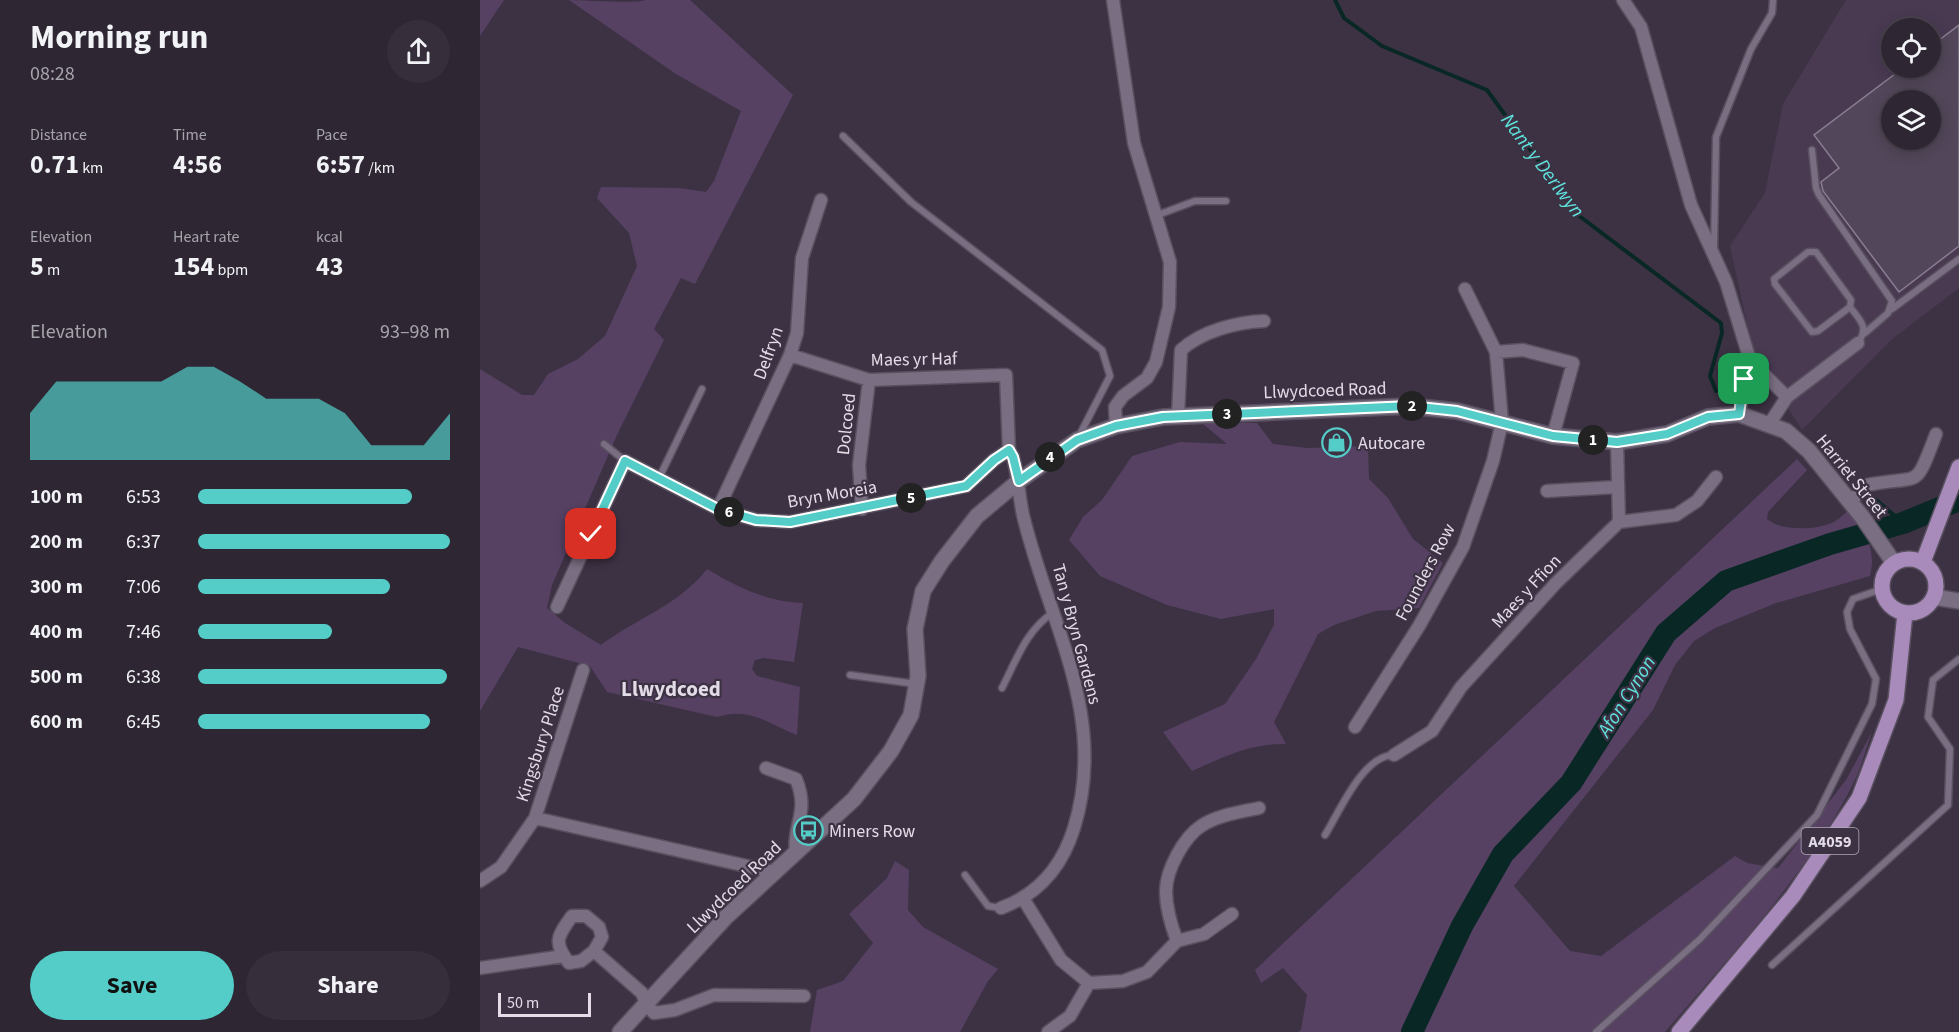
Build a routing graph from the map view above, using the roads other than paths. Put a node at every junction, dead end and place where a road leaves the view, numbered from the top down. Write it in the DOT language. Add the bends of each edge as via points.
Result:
graph roads {
  1 [pos="1113,0"];
  2 [pos="1623,0"];
  3 [pos="1773,0"];
  4 [pos="843,136"];
  5 [pos="1812,150"];
  6 [pos="821,200"];
  7 [pos="1226,201"];
  8 [pos="1155,216"];
  9 [pos="1714,255"];
  10 [pos="1959,259"];
  11 [pos="1465,289"];
  12 [pos="1850,307"];
  13 [pos="1891,309"];
  14 [pos="1264,321"];
  15 [pos="1862,338"];
  16 [pos="1496,352"];
  17 [pos="789,355"];
  18 [pos="1750,360"];
  19 [pos="869,380"];
  20 [pos="702,389"];
  21 [pos="1787,397"];
  22 [pos="1739,414"];
  23 [pos="1178,416"];
  24 [pos="1502,422"];
  25 [pos="1770,423"];
  26 [pos="1116,426"];
  27 [pos="1936,434"];
  28 [pos="1553,436"];
  29 [pos="1077,440"];
  30 [pos="1617,442"];
  31 [pos="604,444"];
  32 [pos="1009,450"];
  33 [pos="625,461"];
  34 [pos="1957,472"];
  35 [pos="1716,477"];
  36 [pos="659,478"];
  37 [pos="1019,481"];
  38 [pos="1617,487"];
  39 [pos="1547,491"];
  40 [pos="1850,502"];
  41 [pos="718,509"];
  42 [pos="862,509"];
  43 [pos="1619,522"];
  44 [pos="1923,562"];
  45 [pos="1894,563"];
  46 [pos="1882,589"];
  47 [pos="1934,597"];
  48 [pos="1959,601"];
  49 [pos="557,607"];
  50 [pos="1054,611"];
  51 [pos="1905,613"];
  52 [pos="1959,659"];
  53 [pos="583,670"];
  54 [pos="850,675"];
  55 [pos="916,684"];
  56 [pos="1002,688"];
  57 [pos="1355,727"];
  58 [pos="1394,754"];
  59 [pos="766,768"];
  60 [pos="1259,808"];
  61 [pos="535,818"];
  62 [pos="1325,835"];
  63 [pos="796,854"];
  64 [pos="773,872"];
  65 [pos="965,875"];
  66 [pos="480,880"];
  67 [pos="1024,900"];
  68 [pos="1001,908"];
  69 [pos="1232,914"];
  70 [pos="1177,941"];
  71 [pos="594,951"];
  72 [pos="564,956"];
  73 [pos="1772,965"];
  74 [pos="480,969"];
  75 [pos="1089,983"];
  76 [pos="804,996"];
  77 [pos="646,1004"];
  78 [pos="620,1032"];
  79 [pos="1048,1032"];
  80 [pos="1596,1032"];
  81 [pos="1679,1032"];
  1 -- 8 [label="street" via="1134,143"];
  2 -- 9 [label="street" via="1641,27 1691,204"];
  3 -- 9 [label="lane" via="1772,13 1751,49 1716,137"];
  4 -- 29 [label="lane" via="911,202 1102,350 1110,376"];
  5 -- 13 [label="lane" via="1816,188 1892,301"];
  6 -- 17 [label="street, Delfryn" via="802,258 797,333"];
  7 -- 8 [label="lane" via="1196,201"];
  8 -- 26 [label="street" via="1170,262 1169,307 1156,362 1147,378 1115,407"];
  9 -- 18 [label="street"];
  10 -- 13 [label="lane"];
  11 -- 16 [label="street"];
  12 -- 12 [label="lane" via="1812,332 1774,279 1812,251 1816,252 1851,300"];
  12 -- 15 [label="lane" via="1863,323"];
  13 -- 15 [label="lane"];
  14 -- 23 [label="street" via="1240,322 1188,343 1181,350"];
  15 -- 21 [label="street"];
  16 -- 24 [label="street, Founders Row"];
  16 -- 28 [label="street" via="1523,350 1573,363"];
  17 -- 19 [label="street, Maes yr Haf"];
  17 -- 41 [label="street, Delfryn"];
  18 -- 21 [label="street"];
  18 -- 22 [label="street"];
  19 -- 32 [label="street, Maes yr Haf" via="1006,375"];
  19 -- 42 [label="street, Dolcoed" via="859,465"];
  20 -- 36 [label="lane"];
  21 -- 25 [label="street"];
  22 -- 25 [label="main road, Llwydcoed Road"];
  22 -- 30 [label="main road, Llwydcoed Road" via="1708,417 1667,434"];
  23 -- 24 [label="main road, Llwydcoed Road" via="1410,406 1457,411"];
  23 -- 26 [label="main road, Llwydcoed Road"];
  24 -- 28 [label="main road, Llwydcoed Road"];
  24 -- 57 [label="street, Founders Row" via="1493,461 1463,547"];
  25 -- 40 [label="main road, Harriet Street" via="1809,451"];
  26 -- 29 [label="main road, Llwydcoed Road"];
  27 -- 40 [label="street" via="1920,473 1912,481 1867,485"];
  28 -- 30 [label="main road, Llwydcoed Road"];
  29 -- 37 [label="main road, Llwydcoed Road"];
  30 -- 38 [label="street"];
  31 -- 33 [label="lane"];
  32 -- 37 [label="street"];
  32 -- 42 [label="street, Bryn Moreia" via="966,486"];
  33 -- 36 [label="street, Bryn Moreia"];
  33 -- 49 [label="street"];
  34 -- 44 [label="main road"];
  35 -- 43 [label="street" via="1697,501 1676,515"];
  36 -- 41 [label="street, Bryn Moreia"];
  37 -- 50 [label="street, Tan y Bryn Gardens" via="1023,514"];
  37 -- 55 [label="main road, Llwydcoed Road" via="977,516 923,591 915,629"];
  38 -- 39 [label="street"];
  38 -- 43 [label="street"];
  40 -- 45 [label="main road, Harriet Street"];
  41 -- 42 [label="street, Bryn Moreia" via="756,520 790,522"];
  43 -- 58 [label="street, Maes y Ffion" via="1556,583 1461,687 1432,731"];
  44 -- 45 [label="main road" via="1908,559"];
  44 -- 47 [label="main road" via="1934,574"];
  45 -- 46 [label="main road" via="1885,575"];
  46 -- 51 [label="main road" via="1890,604"];
  46 -- 80 [label="lane" via="1853,599 1847,612 1850,629 1876,679 1872,704 1817,815 1700,939"];
  47 -- 48 [label="main road"];
  47 -- 51 [label="main road" via="1922,610"];
  50 -- 56 [label="lane" via="1038,622"];
  50 -- 67 [label="street, Tan y Bryn Gardens" via="1080,702 1085,761 1083,801 1061,861"];
  51 -- 81 [label="main road, A4059" via="1896,700 1859,798 1793,896"];
  52 -- 73 [label="lane" via="1933,680 1928,717 1950,749 1948,805"];
  53 -- 61 [label="street, Kingsbury Place"];
  54 -- 55 [label="lane"];
  55 -- 63 [label="main road, Llwydcoed Road" via="911,715 891,752 854,799"];
  58 -- 62 [label="lane" via="1383,755 1370,764"];
  59 -- 63 [label="street" via="796,779 803,796 794,842"];
  60 -- 70 [label="street" via="1202,825 1187,838 1166,888"];
  61 -- 64 [label="street"];
  61 -- 66 [label="street, Kingsbury Place" via="501,867"];
  63 -- 64 [label="main road, Llwydcoed Road"];
  64 -- 77 [label="main road, Llwydcoed Road"];
  65 -- 68 [label="lane" via="988,906"];
  67 -- 68 [label="street, Tan y Bryn Gardens"];
  67 -- 75 [label="street" via="1061,960"];
  69 -- 70 [label="street" via="1204,934"];
  70 -- 75 [label="street" via="1157,963 1134,978"];
  71 -- 72 [label="street" via="581,961 569,963"];
  71 -- 72 [label="street" via="602,937 599,927 586,916 572,916 559,934 558,949"];
  71 -- 77 [label="street" via="642,993"];
  72 -- 74 [label="street"];
  75 -- 79 [label="street" via="1070,1016"];
  76 -- 77 [label="street" via="714,995 675,1010 654,1013"];
  77 -- 78 [label="main road, Llwydcoed Road"];
}
